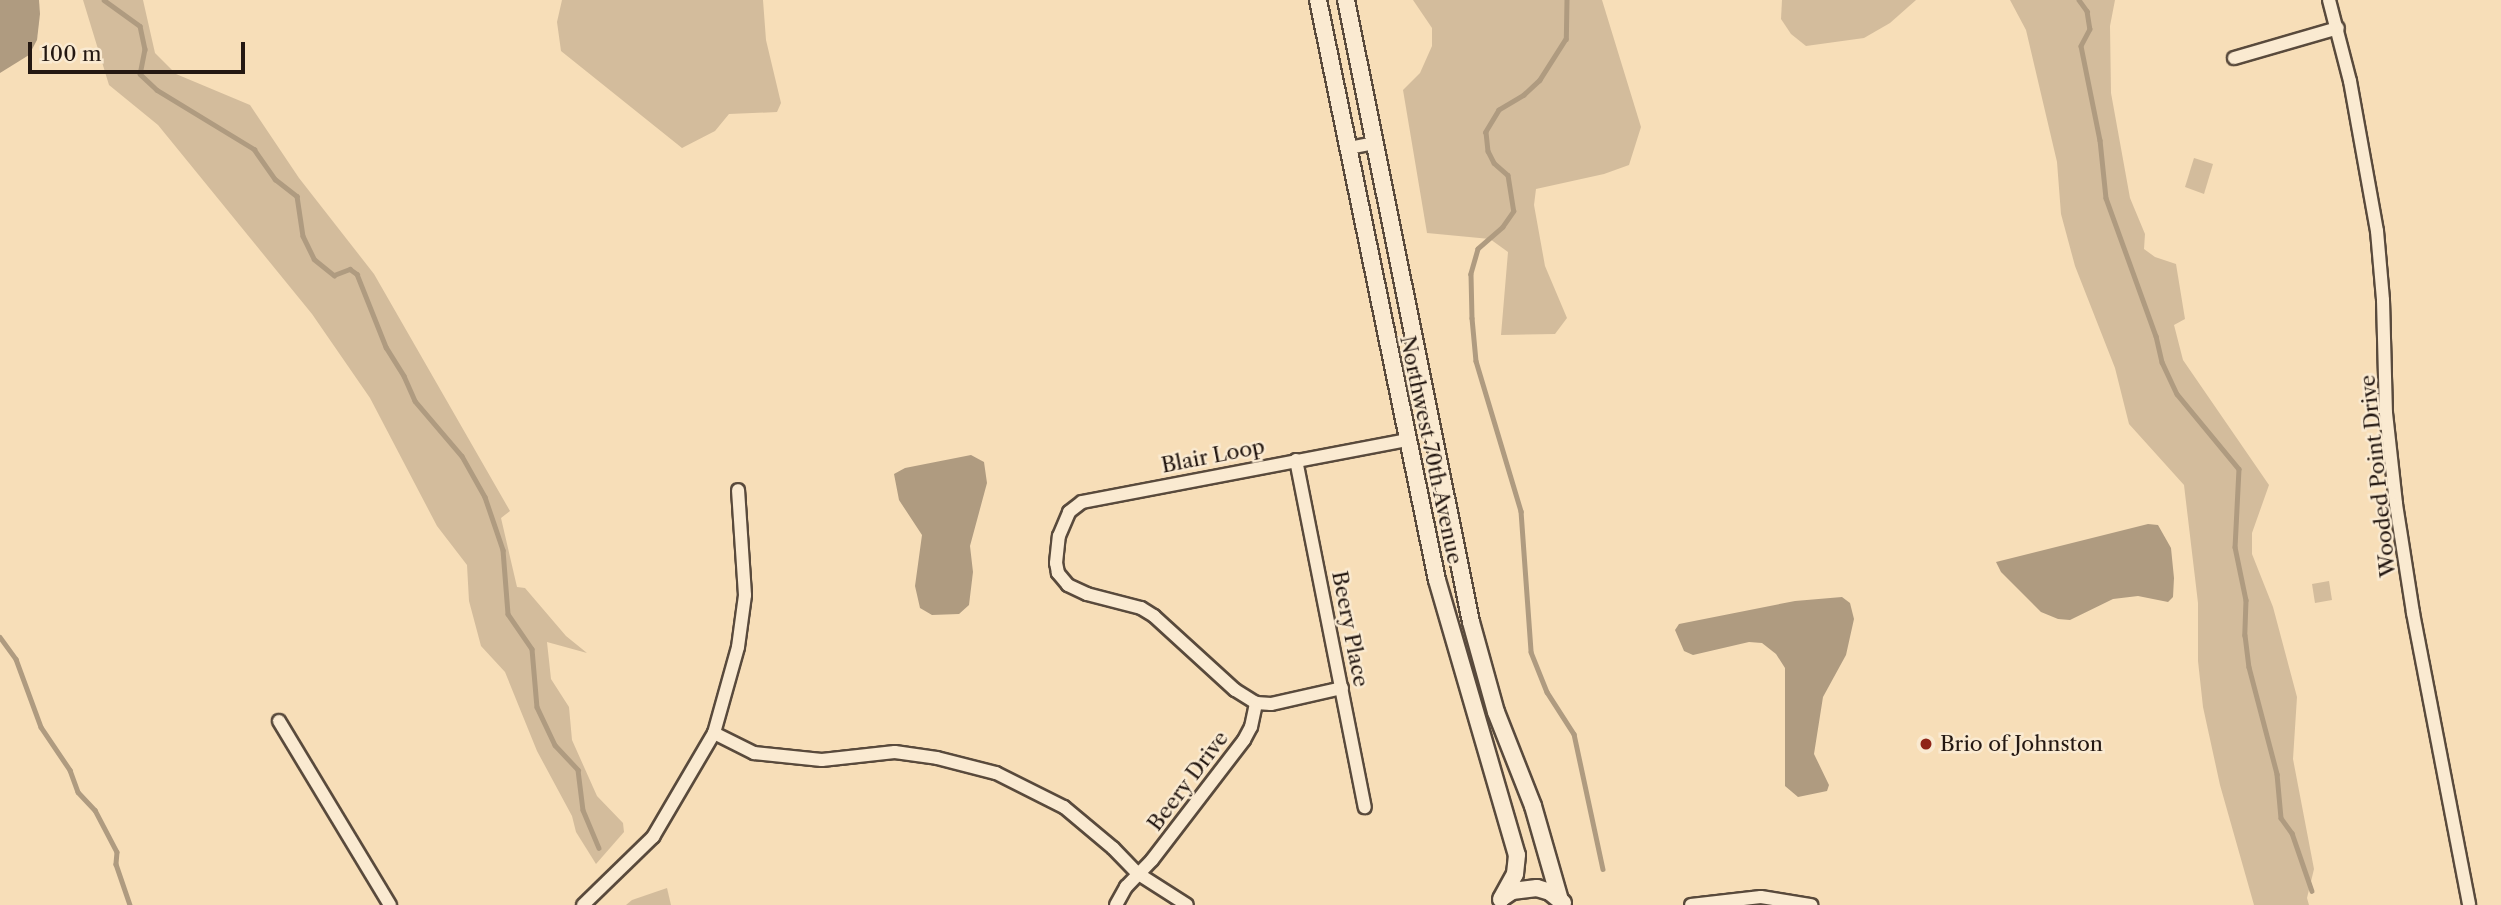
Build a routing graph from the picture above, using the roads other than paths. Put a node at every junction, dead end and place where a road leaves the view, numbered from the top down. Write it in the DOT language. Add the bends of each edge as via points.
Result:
graph roads {
  1 [pos="1318,0"];
  2 [pos="1346,0"];
  3 [pos="2329,0"];
  4 [pos="2338,28"];
  5 [pos="2234,58"];
  6 [pos="1375,143"];
  7 [pos="1349,148"];
  8 [pos="1407,440"];
  9 [pos="1296,460"];
  10 [pos="738,490"];
  11 [pos="1342,688"];
  12 [pos="1256,703"];
  13 [pos="279,721"];
  14 [pos="714,733"];
  15 [pos="1365,807"];
  16 [pos="1137,873"];
  17 [pos="1562,902"];
  18 [pos="1497,903"];
  19 [pos="390,905"];
  20 [pos="583,905"];
  21 [pos="1116,905"];
  22 [pos="1187,905"];
  23 [pos="1691,905"];
  24 [pos="1810,905"];
  25 [pos="2469,905"];
  1 -- 7 [label="main road, Northwest 70th Avenue"];
  2 -- 6 [label="main road, Northwest 70th Avenue"];
  3 -- 4 [label="street, Wooded Point Drive"];
  4 -- 5 [label="street"];
  4 -- 25 [label="street, Wooded Point Drive" via="2377,231 2386,413 2396,504"];
  6 -- 7 [label="street"];
  6 -- 17 [label="main road, Northwest 70th Avenue" via="1471,622 1496,712 1533,807"];
  7 -- 8 [label="main road, Northwest 70th Avenue"];
  8 -- 9 [label="street, Blair Loop"];
  8 -- 18 [label="main road, Northwest 70th Avenue" via="1443,603 1517,855 1515,874"];
  9 -- 11 [label="street, Beery Place"];
  9 -- 12 [label="street, Blair Loop" via="1082,502 1069,512 1056,549 1058,573 1068,585 1154,616 1235,690"];
  10 -- 14 [label="street" via="745,595 738,647"];
  11 -- 12 [label="street" via="1271,704"];
  11 -- 15 [label="street, Beery Place"];
  12 -- 16 [label="street, Beery Drive" via="1251,727 1215,781"];
  13 -- 19 [label="street"];
  14 -- 16 [label="street" via="754,753 822,760 895,752 996,773 1064,807"];
  14 -- 20 [label="street" via="653,837"];
  16 -- 21 [label="street, Beery Drive"];
  16 -- 22 [label="street"];
  17 -- 18 [label="main road, Northwest 70th Avenue" via="1537,888 1511,891"];
  23 -- 24 [label="street" via="1761,897"];
}
